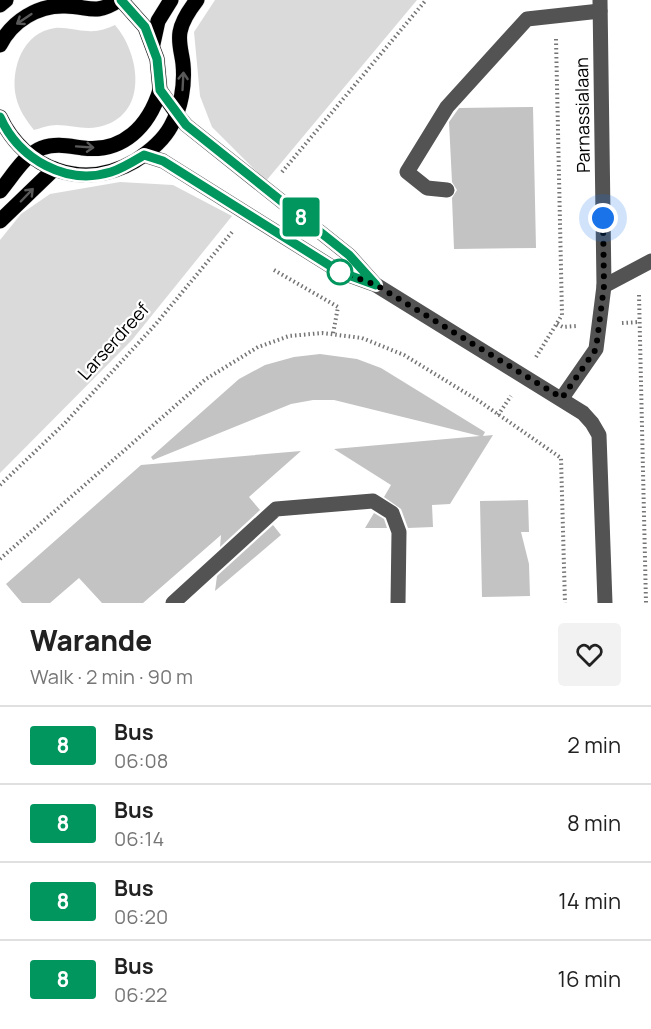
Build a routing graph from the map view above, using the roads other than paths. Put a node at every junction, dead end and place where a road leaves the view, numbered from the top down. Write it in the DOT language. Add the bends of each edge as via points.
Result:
graph roads {
  1 [pos="6,0"];
  2 [pos="120,0"];
  3 [pos="171,0"];
  4 [pos="197,0"];
  5 [pos="0,5"];
  6 [pos="600,6"];
  7 [pos="153,44"];
  8 [pos="0,45"];
  9 [pos="160,90"];
  10 [pos="177,114"];
  11 [pos="0,117"];
  12 [pos="144,155"];
  13 [pos="30,156"];
  14 [pos="54,169"];
  15 [pos="447,190"];
  16 [pos="0,191"];
  17 [pos="0,221"];
  18 [pos="645,264"];
  19 [pos="376,285"];
  20 [pos="604,286"];
  21 [pos="562,398"];
  22 [pos="173,603"];
  23 [pos="398,603"];
  24 [pos="605,603"];
  1 -- 5 [label="main road"];
  2 -- 7 [label="main road" via="145,27"];
  2 -- 8 [label="main road, one-way" via="91,11 63,6 36,12 12,28"];
  3 -- 7 [label="main road" via="158,21"];
  10 -- 4 [label="main road, one-way" via="183,81 180,31"];
  6 -- 15 [label="street" via="527,19 447,107 407,172 427,188"];
  6 -- 20 [label="street, Parnassialaan"];
  7 -- 9 [label="main road"];
  9 -- 10 [label="main road"];
  13 -- 9 [label="main road, one-way" via="55,145 101,148 118,143 146,122"];
  10 -- 12 [label="main road" via="164,137"];
  10 -- 19 [label="street" via="349,255"];
  11 -- 13 [label="main road"];
  12 -- 14 [label="main road" via="110,172 92,175"];
  12 -- 19 [label="street" via="163,161 340,272"];
  13 -- 14 [label="main road"];
  13 -- 16 [label="main road"];
  17 -- 14 [label="main road, one-way"];
  18 -- 20 [label="street"];
  19 -- 21 [label="street"];
  20 -- 21 [label="street, Parnassialaan" via="596,349"];
  21 -- 24 [label="street" via="583,412 599,435"];
  22 -- 23 [label="street" via="276,509 373,501 392,513 399,532"];
}
